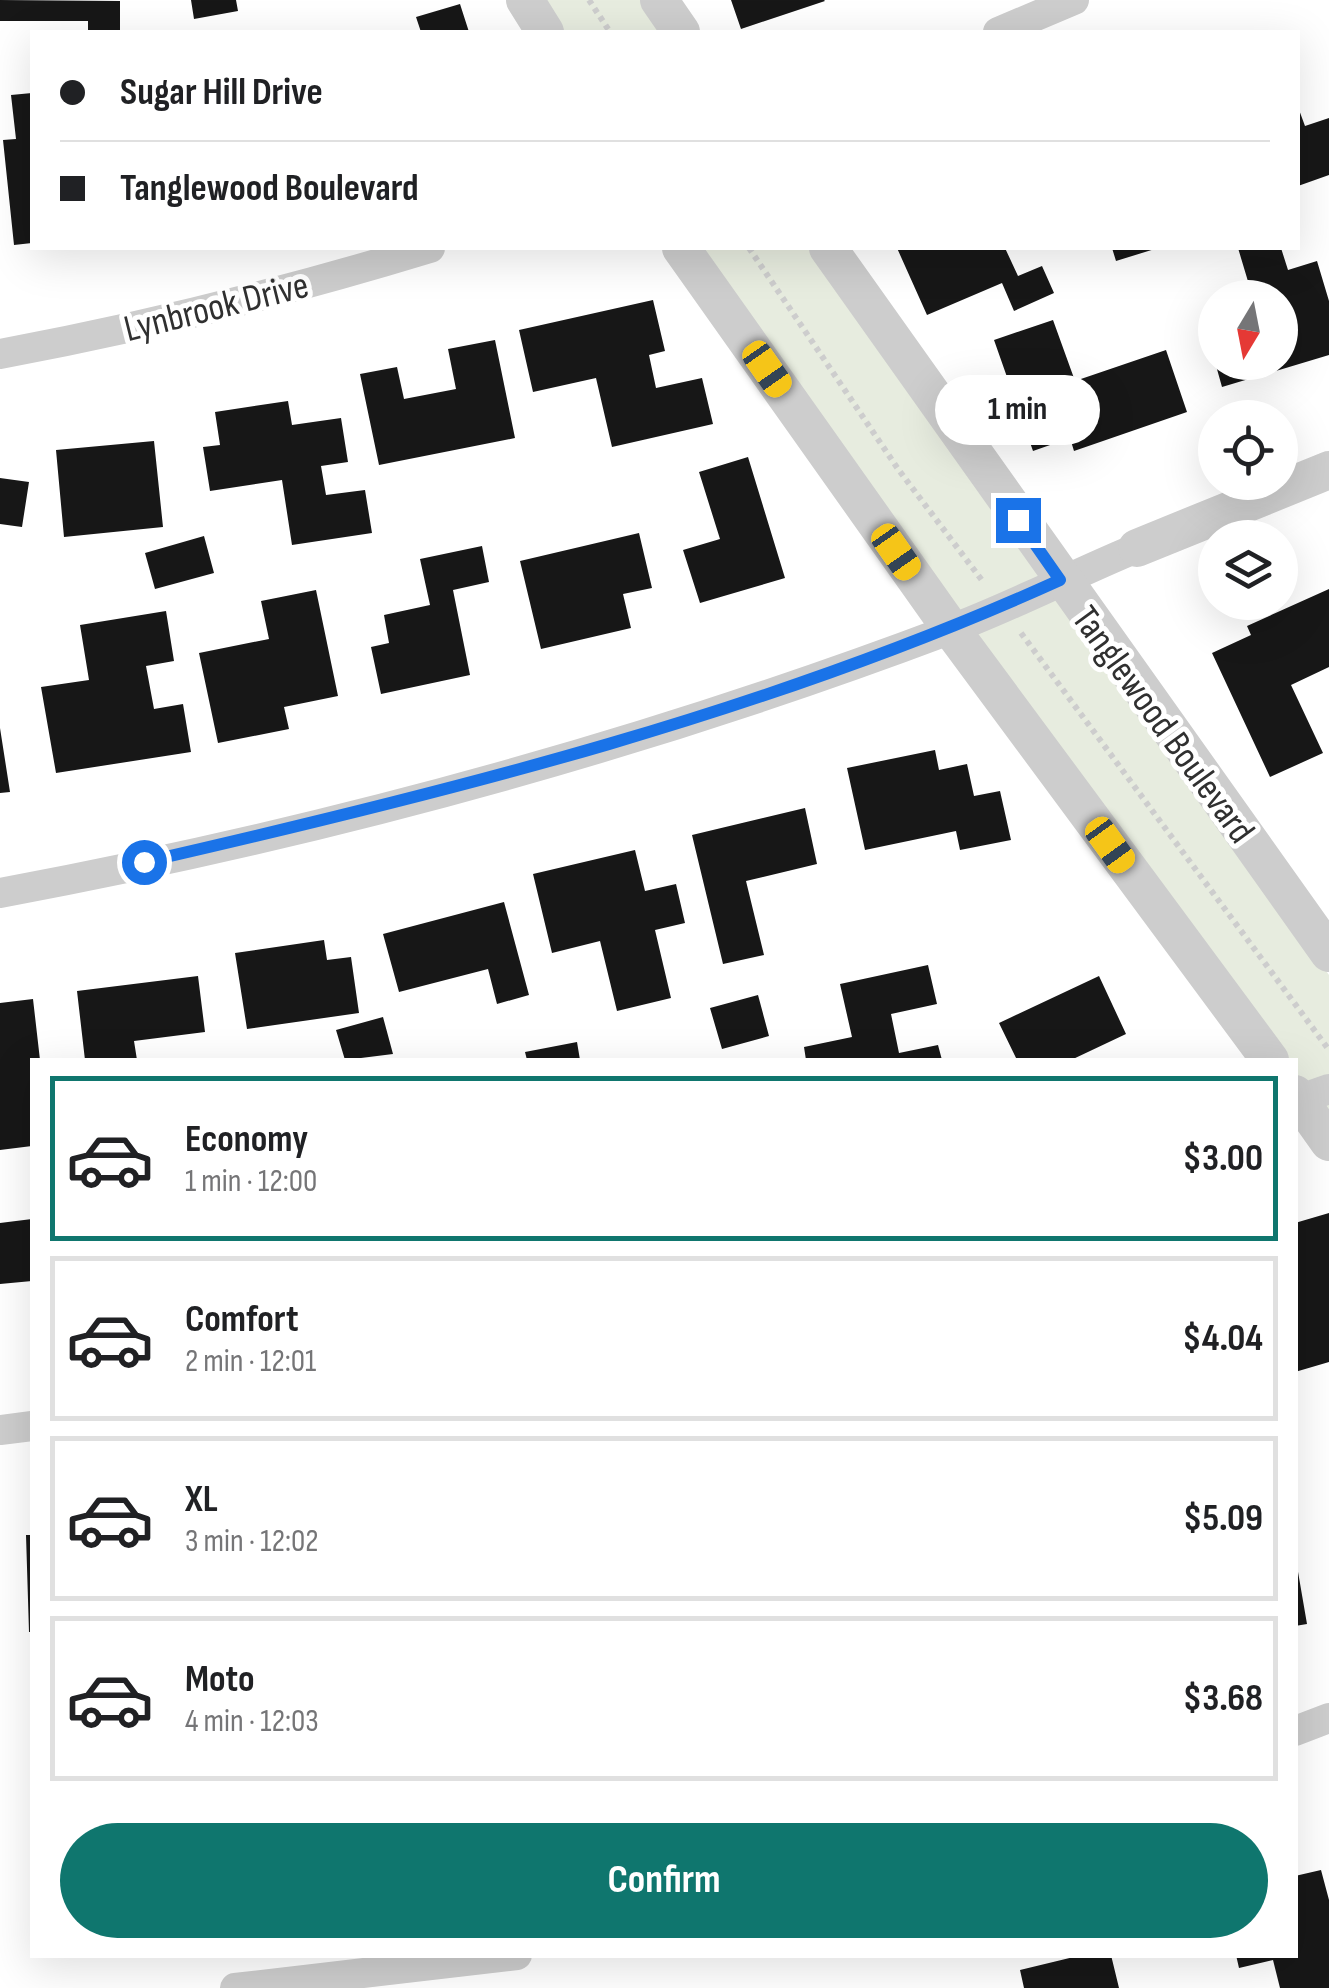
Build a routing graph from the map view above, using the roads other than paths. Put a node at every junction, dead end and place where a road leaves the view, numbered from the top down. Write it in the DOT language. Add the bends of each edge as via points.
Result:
graph roads {
  1 [pos="525,0"];
  2 [pos="660,0"];
  3 [pos="1074,0"];
  4 [pos="544,30"];
  5 [pos="680,30"];
  6 [pos="1003,30"];
  7 [pos="423,250"];
  8 [pos="682,250"];
  9 [pos="829,250"];
  10 [pos="0,354"];
  11 [pos="1329,470"];
  12 [pos="1136,548"];
  13 [pos="1060,580"];
  14 [pos="951,629"];
  15 [pos="0,893"];
  16 [pos="1329,953"];
  17 [pos="1269,1058"];
  18 [pos="1305,1096"];
  19 [pos="1329,1142"];
  20 [pos="30,1426"];
  21 [pos="0,1430"];
  22 [pos="1329,1718"];
  23 [pos="1298,1730"];
  24 [pos="491,1958"];
  25 [pos="235,1988"];
  1 -- 4 [label="street"];
  2 -- 5 [label="street"];
  3 -- 6 [label="street"];
  7 -- 10 [label="street, Lynbrook Drive" via="180,315"];
  8 -- 14 [label="street"];
  9 -- 13 [label="street, Tanglewood Boulevard"];
  11 -- 12 [label="street"];
  12 -- 13 [label="street"];
  13 -- 14 [label="street"];
  13 -- 16 [label="street, Tanglewood Boulevard"];
  14 -- 15 [label="street" via="546,761 370,810"];
  14 -- 17 [label="street"];
  18 -- 19 [label="street"];
  20 -- 21 [label="street"];
  22 -- 23 [label="street"];
  24 -- 25 [label="street"];
}
